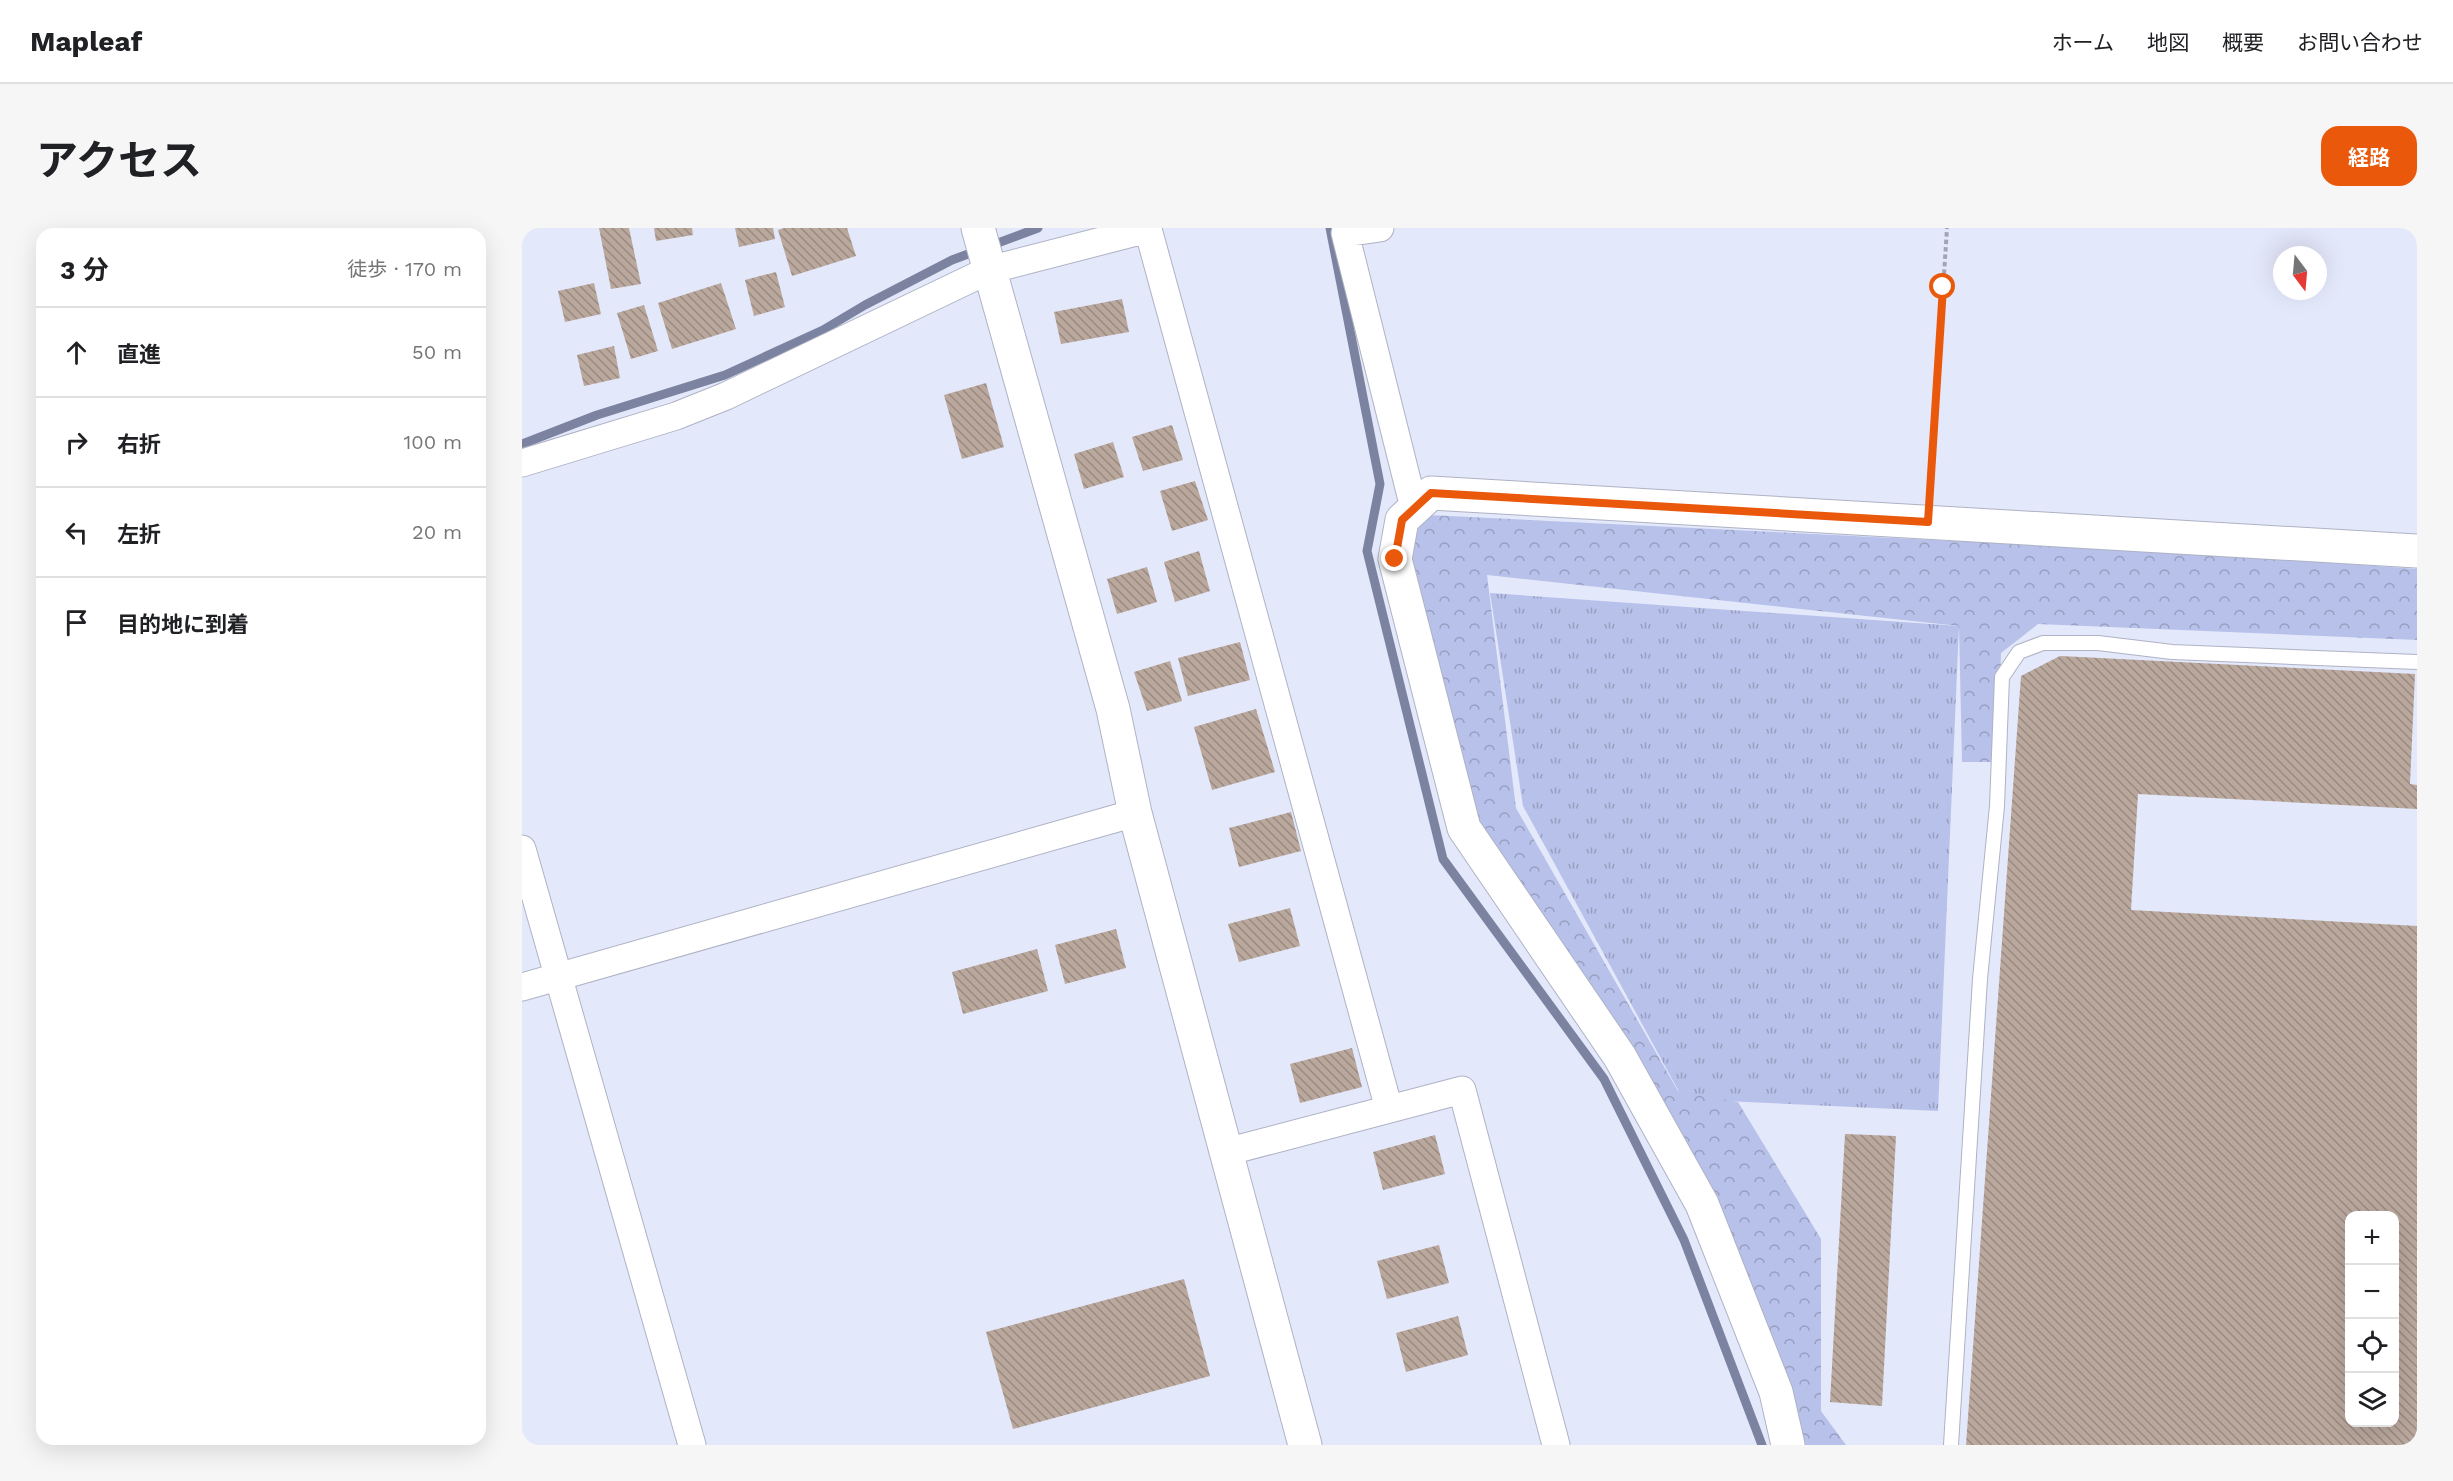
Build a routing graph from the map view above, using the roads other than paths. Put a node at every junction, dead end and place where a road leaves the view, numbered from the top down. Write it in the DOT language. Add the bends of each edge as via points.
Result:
graph roads {
  1 [pos="978,228"];
  2 [pos="1380,228"];
  3 [pos="989,270"];
  4 [pos="522,463"];
  5 [pos="1414,508"];
  6 [pos="2417,550"];
  7 [pos="2417,662"];
  8 [pos="1135,813"];
  9 [pos="522,849"];
  10 [pos="559,976"];
  11 [pos="522,987"];
  12 [pos="1389,1109"];
  13 [pos="1226,1152"];
  14 [pos="692,1445"];
  15 [pos="1305,1445"];
  16 [pos="1556,1445"];
  17 [pos="1788,1445"];
  18 [pos="1951,1445"];
  1 -- 3 [label="street"];
  2 -- 5 [label="street" via="1345,232"];
  3 -- 4 [label="street" via="676,417"];
  3 -- 8 [label="street" via="1113,709"];
  3 -- 12 [label="street" via="1148,229"];
  5 -- 6 [label="street" via="1431,493"];
  5 -- 17 [label="street" via="1402,520 1395,559 1464,828 1620,1057 1702,1204 1776,1392"];
  7 -- 18 [label="lane" via="2043,643 2019,652 2002,678 1997,806 1980,979"];
  8 -- 10 [label="street"];
  8 -- 13 [label="street"];
  9 -- 10 [label="street"];
  10 -- 11 [label="street"];
  10 -- 14 [label="street"];
  12 -- 13 [label="street"];
  12 -- 16 [label="street" via="1462,1090"];
  13 -- 15 [label="street"];
}
